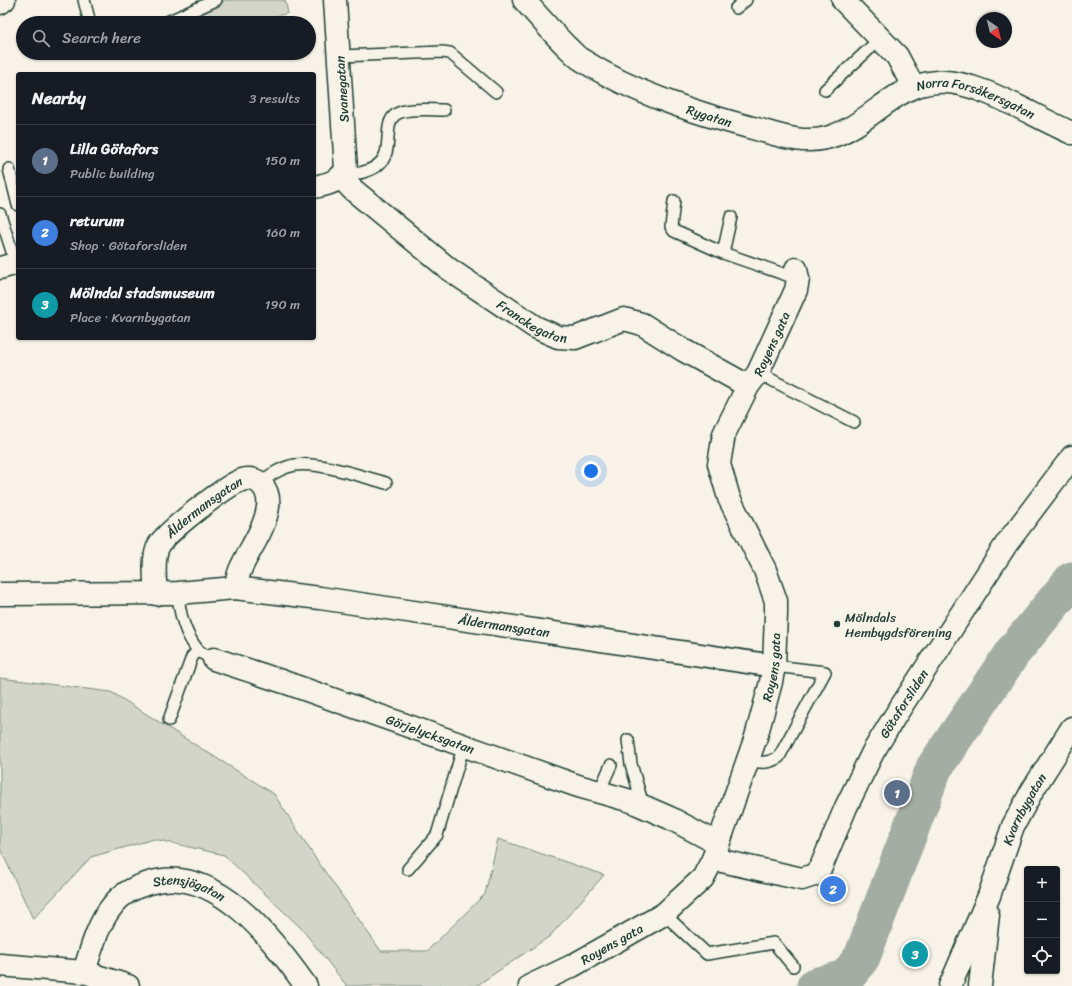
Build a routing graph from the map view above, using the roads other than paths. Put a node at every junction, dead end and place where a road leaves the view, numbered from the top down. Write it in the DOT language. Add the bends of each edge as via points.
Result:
graph roads {
  1 [pos="4,0"];
  2 [pos="84,0"];
  3 [pos="216,0"];
  4 [pos="336,0"];
  5 [pos="524,0"];
  6 [pos="746,0"];
  7 [pos="843,0"];
  8 [pos="0,4"];
  9 [pos="736,8"];
  10 [pos="88,16"];
  11 [pos="181,16"];
  12 [pos="881,38"];
  13 [pos="340,56"];
  14 [pos="913,86"];
  15 [pos="825,90"];
  16 [pos="496,92"];
  17 [pos="444,110"];
  18 [pos="1072,133"];
  19 [pos="9,169"];
  20 [pos="341,177"];
  21 [pos="316,186"];
  22 [pos="16,197"];
  23 [pos="674,201"];
  24 [pos="0,214"];
  25 [pos="731,217"];
  26 [pos="723,253"];
  27 [pos="11,265"];
  28 [pos="797,274"];
  29 [pos="753,380"];
  30 [pos="854,422"];
  31 [pos="1072,457"];
  32 [pos="260,482"];
  33 [pos="386,483"];
  34 [pos="235,588"];
  35 [pos="178,593"];
  36 [pos="0,594"];
  37 [pos="156,594"];
  38 [pos="206,654"];
  39 [pos="774,666"];
  40 [pos="169,720"];
  41 [pos="1072,728"];
  42 [pos="628,740"];
  43 [pos="464,746"];
  44 [pos="747,760"];
  45 [pos="611,765"];
  46 [pos="599,792"];
  47 [pos="643,805"];
  48 [pos="715,851"];
  49 [pos="408,869"];
  50 [pos="989,896"];
  51 [pos="664,914"];
  52 [pos="0,965"];
  53 [pos="793,966"];
  54 [pos="84,972"];
  55 [pos="128,986"];
  56 [pos="306,986"];
  57 [pos="530,986"];
  58 [pos="950,986"];
  59 [pos="980,986"];
  1 -- 8 [label="street"];
  2 -- 10 [label="lane"];
  3 -- 11 [label="lane"];
  4 -- 13 [label="street, Svanegatan"];
  5 -- 14 [label="street, Rygatan" via="580,60 598,70 646,93 732,123 786,137 810,141 835,136 852,128 890,99"];
  6 -- 9 [label="lane"];
  7 -- 12 [label="street, Norra Forsåkersgatan"];
  12 -- 14 [label="street, Norra Forsåkersgatan" via="897,56"];
  12 -- 15 [label="lane"];
  13 -- 16 [label="lane" via="450,53"];
  13 -- 20 [label="street, Svanegatan" via="346,163 346,170"];
  14 -- 18 [label="street, Norra Forsåkersgatan" via="938,81 966,84"];
  17 -- 20 [label="lane" via="401,112 394,115 389,122 388,150 385,158 378,166"];
  19 -- 22 [label="lane"];
  20 -- 21 [label="street"];
  20 -- 29 [label="street, Franckegatan" via="450,270 535,328 558,337 575,338 624,319 642,324 683,350"];
  23 -- 26 [label="lane" via="671,227 674,231"];
  24 -- 27 [label="lane"];
  25 -- 26 [label="lane"];
  26 -- 28 [label="lane"];
  28 -- 29 [label="street, Royens gata" via="796,290"];
  29 -- 30 [label="lane"];
  29 -- 39 [label="street, Royens gata" via="724,434 719,464 729,498 765,570 776,601"];
  31 -- 48 [label="street, Götaforsliden" via="1007,543 895,716 873,752 821,867 814,875 802,879"];
  32 -- 33 [label="lane" via="276,471 294,465 311,464"];
  32 -- 34 [label="street, Åldermansgatan" via="268,495 265,521 241,568"];
  32 -- 37 [label="street, Åldermansgatan" via="243,480 230,486 158,546 154,569"];
  34 -- 35 [label="street, Åldermansgatan"];
  34 -- 39 [label="street, Åldermansgatan" via="320,598"];
  35 -- 37 [label="street, Åldermansgatan"];
  35 -- 38 [label="lane" via="179,607 186,628"];
  36 -- 37 [label="street, Åldermansgatan"];
  38 -- 40 [label="lane" via="192,657"];
  38 -- 43 [label="street, Görjelycksgatan"];
  39 -- 44 [label="street, Royens gata" via="756,737"];
  39 -- 44 [label="lane" via="825,672 779,757 772,762 763,763"];
  41 -- 50 [label="street, Kvarnbygatan" via="1013,826"];
  42 -- 47 [label="lane" via="631,764"];
  43 -- 46 [label="street, Görjelycksgatan"];
  43 -- 49 [label="lane" via="437,835"];
  44 -- 48 [label="street, Royens gata"];
  45 -- 46 [label="lane"];
  46 -- 47 [label="street, Görjelycksgatan"];
  47 -- 48 [label="street, Görjelycksgatan"];
  48 -- 51 [label="street, Royens gata" via="703,878"];
  50 -- 58 [label="street, Kvarnbygatan"];
  50 -- 59 [label="street, Kvarnbygatan"];
  51 -- 53 [label="lane" via="707,954 774,943"];
  51 -- 57 [label="street, Royens gata" via="572,966"];
  52 -- 54 [label="street"];
  54 -- 55 [label="street"];
  54 -- 56 [label="street, Stensjögatan" via="98,932 113,905 133,888 158,880 190,881 230,901 263,932"];
}
